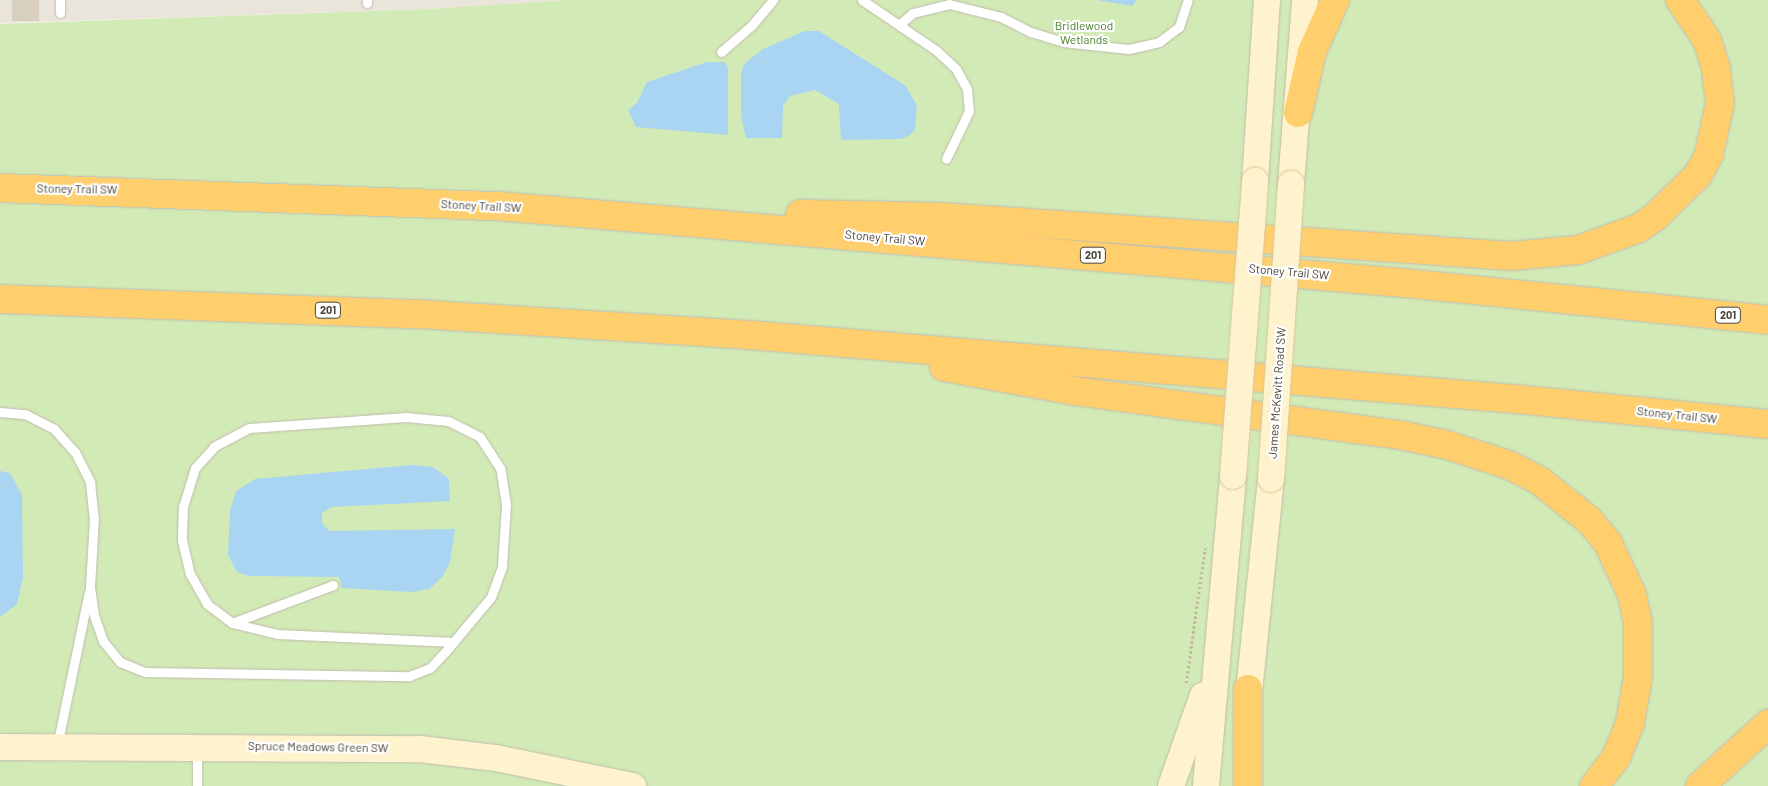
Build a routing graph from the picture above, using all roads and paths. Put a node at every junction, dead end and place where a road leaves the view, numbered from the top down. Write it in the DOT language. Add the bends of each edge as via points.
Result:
graph roads {
  1 [pos="60,0"];
  2 [pos="773,0"];
  3 [pos="862,0"];
  4 [pos="1188,0"];
  5 [pos="1267,0"];
  6 [pos="1305,0"];
  7 [pos="1335,0"];
  8 [pos="1680,0"];
  9 [pos="60,13"];
  10 [pos="899,25"];
  11 [pos="721,52"];
  12 [pos="1298,113"];
  13 [pos="946,160"];
  14 [pos="0,188"];
  15 [pos="498,206"];
  16 [pos="0,299"];
  17 [pos="1688,310"];
  18 [pos="1768,316"];
  19 [pos="1768,320"];
  20 [pos="750,335"];
  21 [pos="0,412"];
  22 [pos="1768,424"];
  23 [pos="1206,540"];
  24 [pos="333,585"];
  25 [pos="90,587"];
  26 [pos="232,623"];
  27 [pos="454,642"];
  28 [pos="1216,649"];
  29 [pos="1248,689"];
  30 [pos="1184,693"];
  31 [pos="1768,724"];
  32 [pos="0,747"];
  33 [pos="57,747"];
  34 [pos="197,747"];
  35 [pos="197,786"];
  36 [pos="633,786"];
  37 [pos="1171,786"];
  38 [pos="1206,786"];
  39 [pos="1240,786"];
  40 [pos="1248,786"];
  41 [pos="1594,786"];
  42 [pos="1700,786"];
  1 -- 9 [label="lane"];
  2 -- 11 [label="lane" via="752,25"];
  3 -- 10 [label="lane"];
  4 -- 10 [label="lane" via="1179,26 1159,42 1129,49 1063,42 1031,32 1001,17 949,4 907,15"];
  5 -- 28 [label="main road, bridge" via="1233,476"];
  6 -- 12 [label="main road, James McKevitt Road SW"];
  7 -- 12 [label="highway" via="1312,52"];
  8 -- 15 [label="highway" via="1707,40 1716,68 1720,103 1709,154 1698,175 1674,201 1639,228 1585,248 1555,254 1511,256 942,217"];
  10 -- 13 [label="lane" via="956,69 967,89 969,111"];
  12 -- 29 [label="main road, James McKevitt Road SW, bridge" via="1271,479"];
  14 -- 15 [label="highway, Stoney Trail SW / 201"];
  15 -- 17 [label="highway, Stoney Trail SW / 201" via="1013,248"];
  16 -- 20 [label="highway, Stoney Trail SW / 201" via="417,314"];
  17 -- 18 [label="highway"];
  17 -- 19 [label="highway, Stoney Trail SW / 201"];
  20 -- 22 [label="highway, Stoney Trail SW / 201" via="1496,397"];
  20 -- 41 [label="highway" via="1075,390 1401,435 1510,465 1540,481 1590,521 1608,543 1632,595 1638,623 1638,677 1630,723 1617,756"];
  21 -- 25 [label="lane" via="24,414 54,429 75,452 90,482 94,518"];
  23 -- 30 [label="path"];
  24 -- 26 [label="lane"];
  25 -- 27 [label="lane" via="104,641 120,662 146,672 409,676 430,668"];
  25 -- 33 [label="lane"];
  26 -- 27 [label="lane" via="277,634"];
  26 -- 27 [label="lane" via="207,604 190,574 182,540 183,507 195,468 214,447 250,428 406,417 448,421 480,437 500,468 506,504 502,566 491,597"];
  28 -- 37 [label="main road"];
  28 -- 38 [label="main road"];
  29 -- 39 [label="main road, James McKevitt Road SW"];
  29 -- 40 [label="highway"];
  31 -- 42 [label="highway"];
  32 -- 33 [label="main road, Spruce Meadows Green SW"];
  33 -- 34 [label="main road, Spruce Meadows Green SW"];
  34 -- 35 [label="lane"];
  34 -- 36 [label="main road, Spruce Meadows Green SW" via="420,749 496,758"];
}
